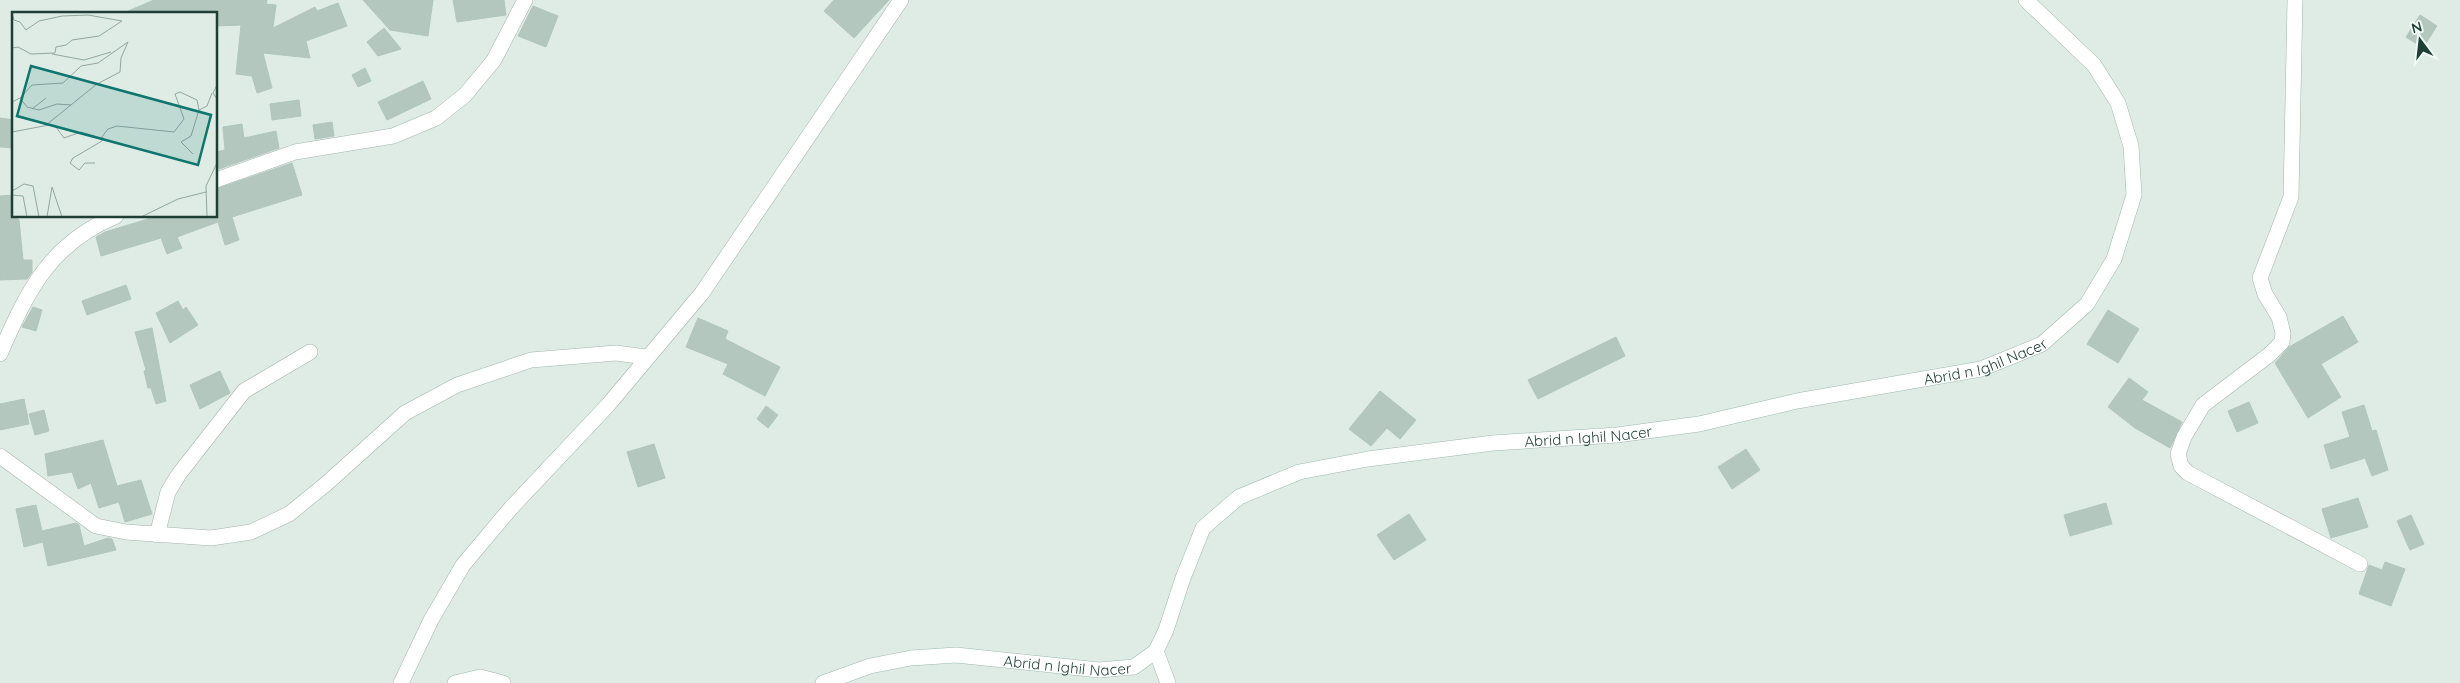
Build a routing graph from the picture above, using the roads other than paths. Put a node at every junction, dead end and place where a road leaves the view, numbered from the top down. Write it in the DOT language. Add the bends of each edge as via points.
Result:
graph roads {
  1 [pos="525,0"];
  2 [pos="901,0"];
  3 [pos="2026,0"];
  4 [pos="2295,0"];
  5 [pos="218,179"];
  6 [pos="112,218"];
  7 [pos="310,352"];
  8 [pos="0,354"];
  9 [pos="646,357"];
  10 [pos="0,456"];
  11 [pos="157,535"];
  12 [pos="2360,564"];
  13 [pos="1156,651"];
  14 [pos="400,683"];
  15 [pos="455,683"];
  16 [pos="503,683"];
  17 [pos="823,683"];
  18 [pos="1168,683"];
  1 -- 5 [label="street" via="494,60 465,95 436,118 393,136 295,152"];
  2 -- 9 [label="street" via="702,293"];
  3 -- 13 [label="street, Abrid n Ighil Nacer" via="2094,64 2118,103 2131,146 2134,195 2114,259 2087,304 2042,344 1981,368 1797,401 1699,424 1617,435 1493,443 1368,459 1299,472 1239,497 1203,528"];
  4 -- 12 [label="street" via="2291,197 2260,278 2265,294 2279,317 2282,342 2203,405 2178,454 2181,466 2188,473"];
  6 -- 8 [label="street" via="80,235 41,272"];
  7 -- 11 [label="street" via="244,391 168,492"];
  9 -- 11 [label="street" via="616,353 531,360 457,385 405,413 289,514 252,532 211,538"];
  9 -- 14 [label="street" via="608,405 511,508 463,565"];
  10 -- 11 [label="street" via="96,526"];
  13 -- 17 [label="street, Abrid n Ighil Nacer" via="1134,667 1099,670 956,656 912,658 870,666"];
  13 -- 18 [label="street"];
  15 -- 16 [label="street" via="480,677"];
}
